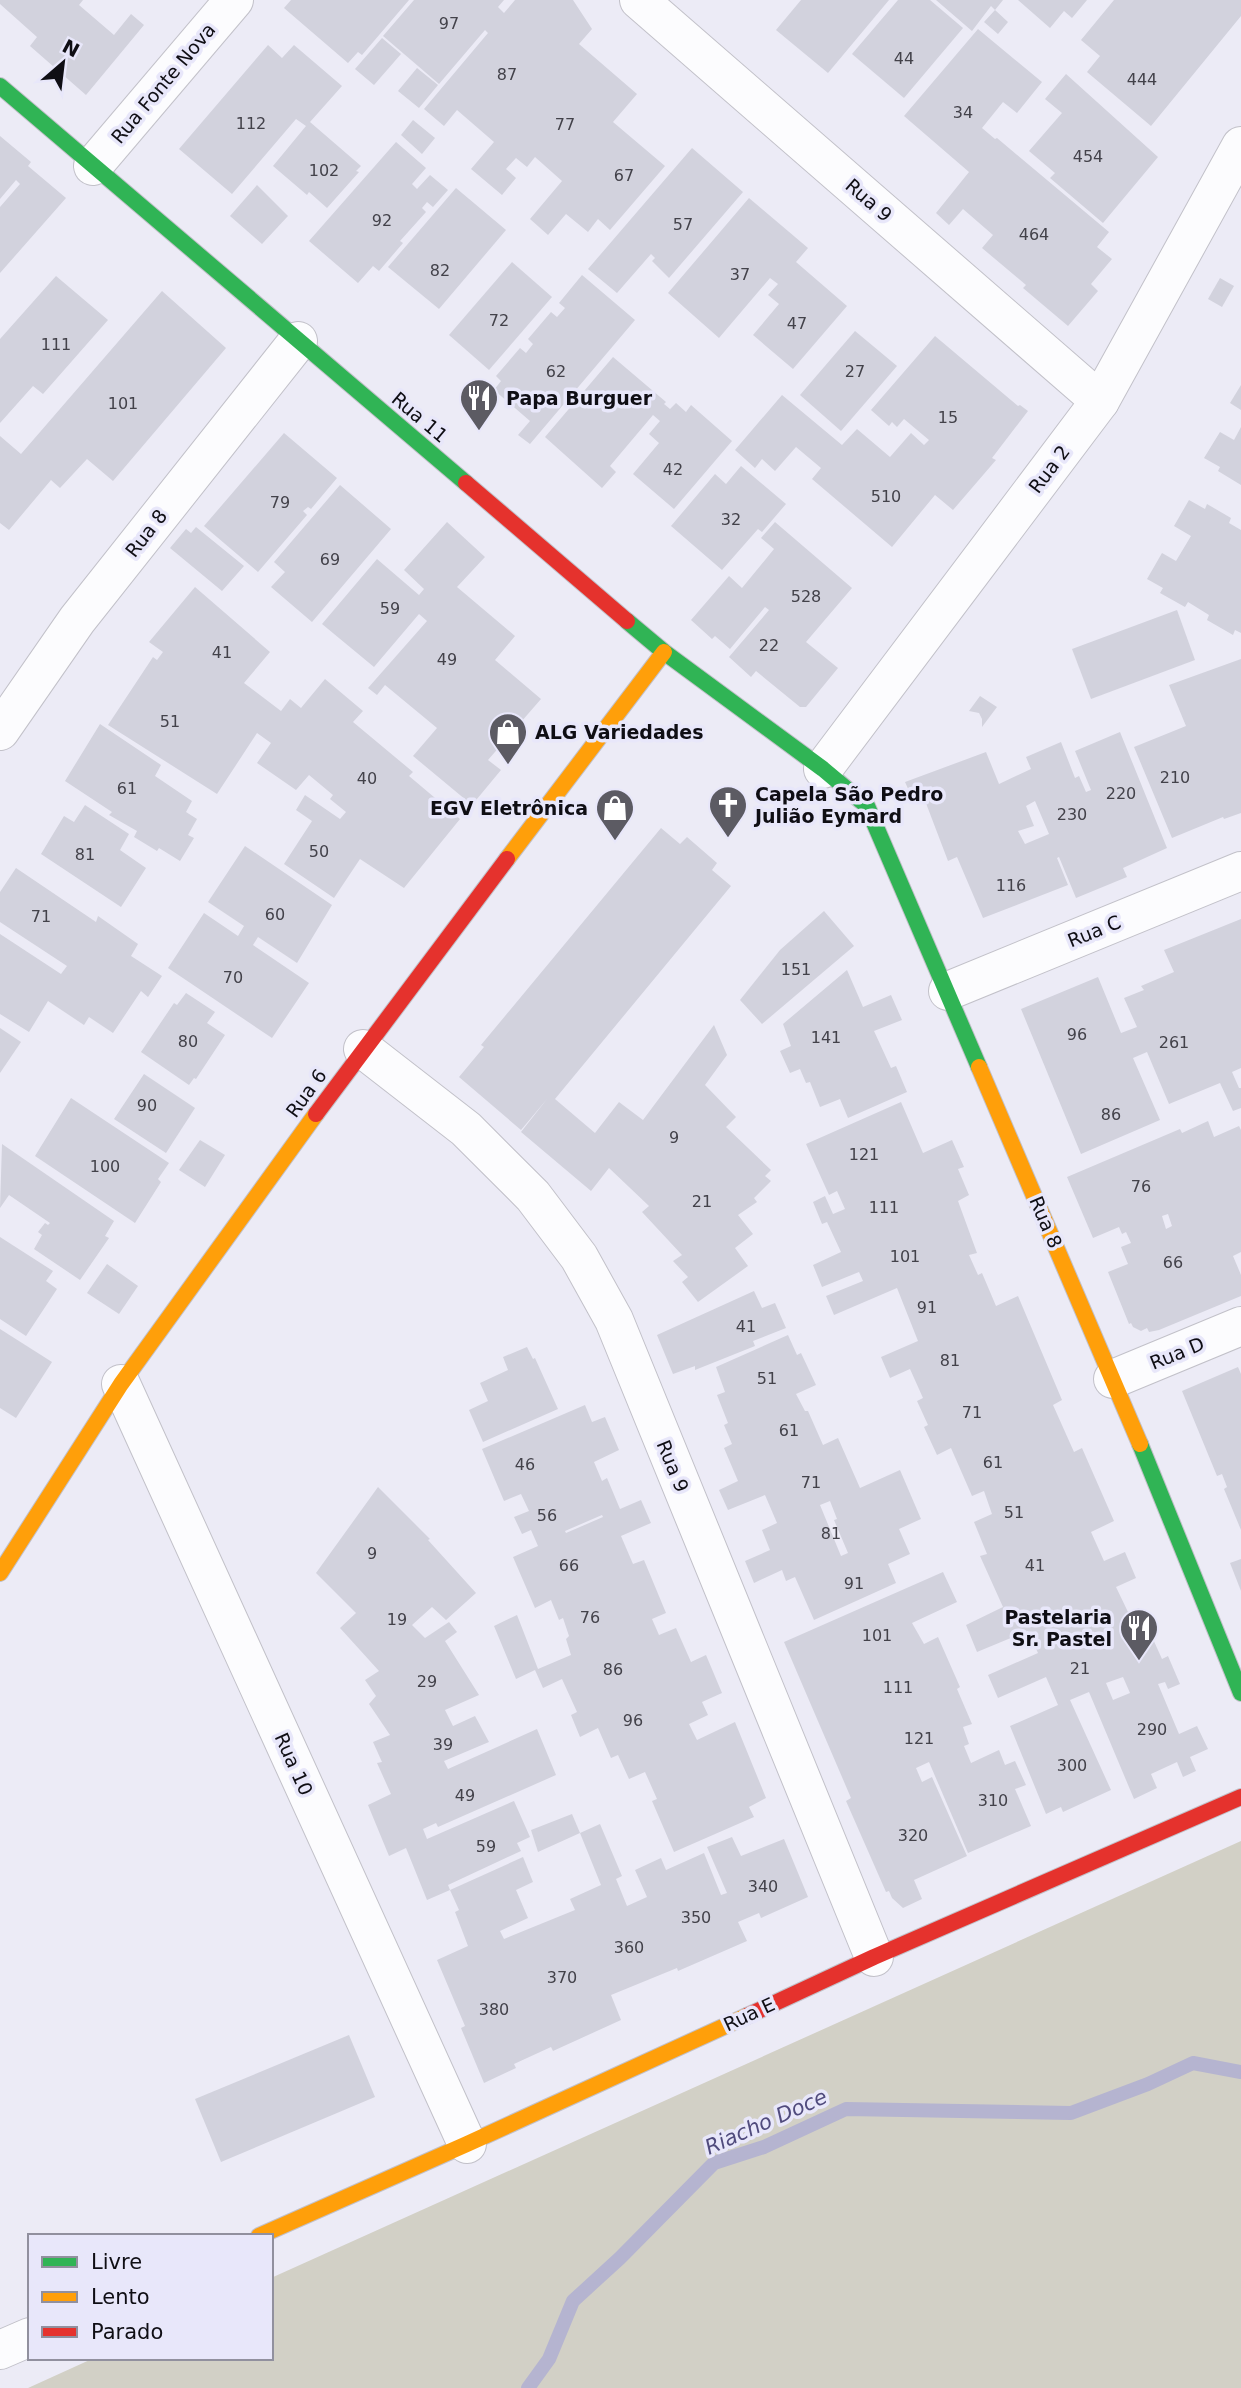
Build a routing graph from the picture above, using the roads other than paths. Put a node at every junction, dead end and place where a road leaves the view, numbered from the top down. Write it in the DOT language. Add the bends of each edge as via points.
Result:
graph roads {
  1 [pos="234,0"];
  2 [pos="639,0"];
  3 [pos="0,86"];
  4 [pos="1241,146"];
  5 [pos="93,166"];
  6 [pos="298,341"];
  7 [pos="1100,401"];
  8 [pos="664,652"];
  9 [pos="0,731"];
  10 [pos="823,769"];
  11 [pos="1241,871"];
  12 [pos="948,991"];
  13 [pos="363,1049"];
  14 [pos="1241,1326"];
  15 [pos="1113,1379"];
  16 [pos="121,1384"];
  17 [pos="0,1573"];
  18 [pos="1241,1693"];
  19 [pos="1241,1797"];
  20 [pos="874,1957"];
  21 [pos="467,2144"];
  22 [pos="264,2234"];
  23 [pos="28,2338"];
  24 [pos="0,2350"];
  1 -- 5 [label="street, Rua Fonte Nova"];
  2 -- 7 [label="street, Rua 9"];
  3 -- 5 [label="street, Rua 11"];
  4 -- 7 [label="street, Rua 2"];
  5 -- 6 [label="street, Rua 11"];
  6 -- 8 [label="street, Rua 11"];
  6 -- 9 [label="street, Rua 8" via="77,621"];
  7 -- 10 [label="street, Rua 2"];
  8 -- 10 [label="street, Rua 11"];
  8 -- 13 [label="street, Rua 6"];
  10 -- 12 [label="street, Rua 8" via="867,806"];
  11 -- 12 [label="street, Rua C"];
  12 -- 15 [label="street, Rua 8"];
  13 -- 16 [label="street, Rua 6"];
  13 -- 20 [label="street, Rua 9" via="466,1129 533,1196 579,1257 614,1320"];
  14 -- 15 [label="street, Rua D"];
  15 -- 18 [label="street, Rua 8"];
  16 -- 17 [label="street, Rua 6"];
  16 -- 21 [label="street, Rua 10"];
  19 -- 20 [label="street, Rua E"];
  20 -- 21 [label="street, Rua E"];
  21 -- 22 [label="street, Rua E"];
  23 -- 24 [label="street"];
}
